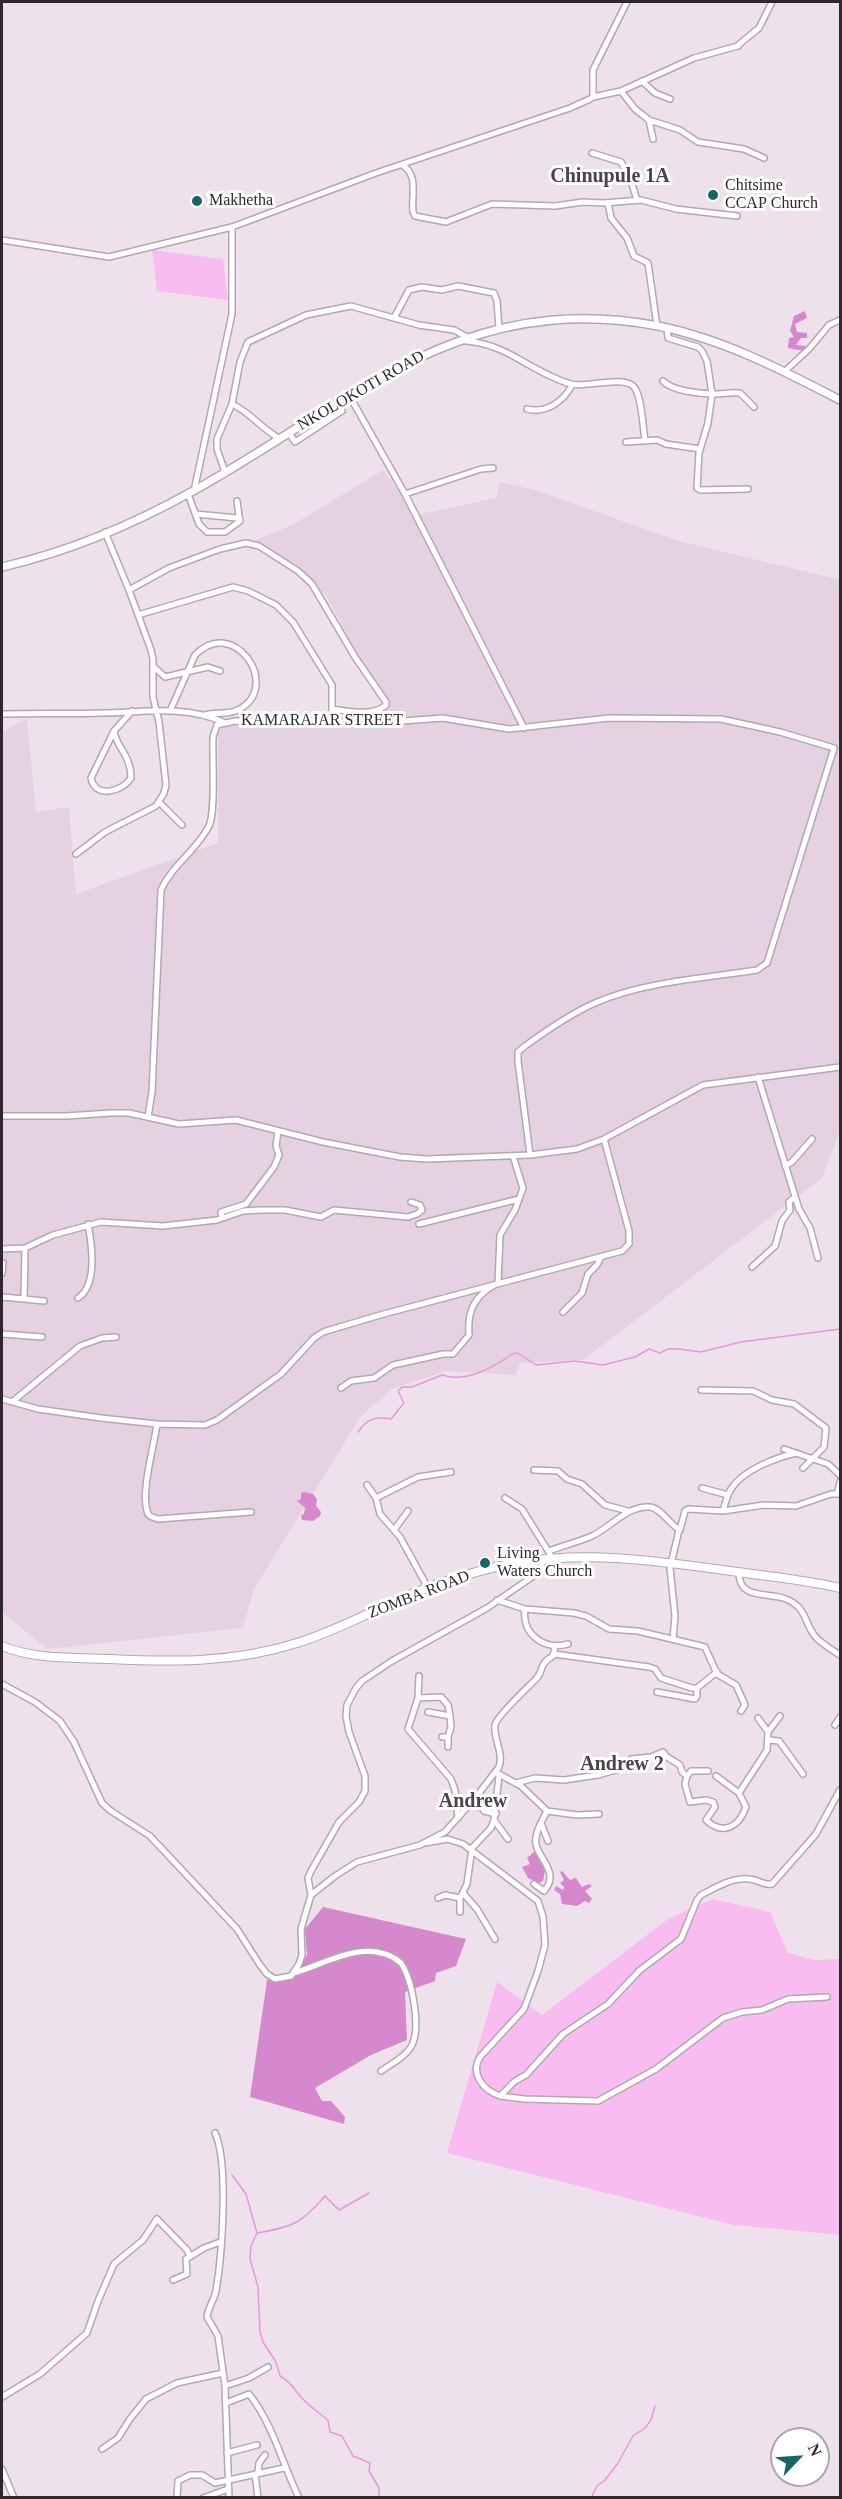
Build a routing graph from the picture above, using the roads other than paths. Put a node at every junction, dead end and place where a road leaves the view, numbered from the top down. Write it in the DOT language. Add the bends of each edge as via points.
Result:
graph roads {
  1 [pos="627,2"];
  2 [pos="772,2"];
  3 [pos="642,81"];
  4 [pos="621,91"];
  5 [pos="593,97"];
  6 [pos="670,99"];
  7 [pos="649,120"];
  8 [pos="653,139"];
  9 [pos="592,153"];
  10 [pos="764,158"];
  11 [pos="402,165"];
  12 [pos="637,200"];
  13 [pos="608,203"];
  14 [pos="736,216"];
  15 [pos="232,227"];
  16 [pos="2,240"];
  17 [pos="394,318"];
  18 [pos="840,320"];
  19 [pos="657,326"];
  20 [pos="499,328"];
  21 [pos="667,328"];
  22 [pos="467,337"];
  23 [pos="458,340"];
  24 [pos="785,371"];
  25 [pos="663,381"];
  26 [pos="572,385"];
  27 [pos="712,394"];
  28 [pos="349,395"];
  29 [pos="840,400"];
  30 [pos="232,404"];
  31 [pos="754,407"];
  32 [pos="527,409"];
  33 [pos="342,411"];
  34 [pos="289,433"];
  35 [pos="280,439"];
  36 [pos="645,441"];
  37 [pos="626,442"];
  38 [pos="700,448"];
  39 [pos="493,468"];
  40 [pos="225,472"];
  41 [pos="748,489"];
  42 [pos="191,492"];
  43 [pos="405,494"];
  44 [pos="237,501"];
  45 [pos="196,514"];
  46 [pos="239,516"];
  47 [pos="105,532"];
  48 [pos="2,567"];
  49 [pos="129,590"];
  50 [pos="138,615"];
  51 [pos="153,666"];
  52 [pos="187,671"];
  53 [pos="220,671"];
  54 [pos="158,710"];
  55 [pos="332,710"];
  56 [pos="132,711"];
  57 [pos="170,711"];
  58 [pos="2,714"];
  59 [pos="203,715"];
  60 [pos="224,722"];
  61 [pos="332,722"];
  62 [pos="525,728"];
  63 [pos="114,731"];
  64 [pos="159,802"];
  65 [pos="182,825"];
  66 [pos="76,854"];
  67 [pos="840,1067"];
  68 [pos="758,1077"];
  69 [pos="2,1116"];
  70 [pos="148,1117"];
  71 [pos="278,1131"];
  72 [pos="604,1139"];
  73 [pos="812,1139"];
  74 [pos="530,1155"];
  75 [pos="513,1156"];
  76 [pos="785,1166"];
  77 [pos="795,1197"];
  78 [pos="519,1199"];
  79 [pos="411,1202"];
  80 [pos="222,1218"];
  81 [pos="88,1224"];
  82 [pos="418,1224"];
  83 [pos="25,1248"];
  84 [pos="2,1249"];
  85 [pos="601,1257"];
  86 [pos="818,1258"];
  87 [pos="3,1263"];
  88 [pos="752,1267"];
  89 [pos="2,1273"];
  90 [pos="498,1283"];
  91 [pos="2,1297"];
  92 [pos="78,1298"];
  93 [pos="24,1299"];
  94 [pos="44,1301"];
  95 [pos="563,1312"];
  96 [pos="2,1334"];
  97 [pos="42,1337"];
  98 [pos="116,1337"];
  99 [pos="341,1388"];
  100 [pos="701,1390"];
  101 [pos="2,1399"];
  102 [pos="12,1402"];
  103 [pos="158,1424"];
  104 [pos="783,1449"];
  105 [pos="796,1454"];
  106 [pos="811,1459"];
  107 [pos="803,1468"];
  108 [pos="534,1470"];
  109 [pos="451,1472"];
  110 [pos="840,1475"];
  111 [pos="840,1482"];
  112 [pos="367,1485"];
  113 [pos="702,1488"];
  114 [pos="839,1494"];
  115 [pos="728,1495"];
  116 [pos="376,1498"];
  117 [pos="505,1498"];
  118 [pos="408,1511"];
  119 [pos="629,1511"];
  120 [pos="723,1511"];
  121 [pos="251,1512"];
  122 [pos="394,1530"];
  123 [pos="679,1530"];
  124 [pos="550,1555"];
  125 [pos="543,1559"];
  126 [pos="670,1562"];
  127 [pos="739,1572"];
  128 [pos="428,1588"];
  129 [pos="840,1588"];
  130 [pos="497,1600"];
  131 [pos="525,1610"];
  132 [pos="673,1639"];
  133 [pos="568,1644"];
  134 [pos="2,1646"];
  135 [pos="555,1647"];
  136 [pos="554,1654"];
  137 [pos="840,1654"];
  138 [pos="717,1672"];
  139 [pos="419,1676"];
  140 [pos="2,1684"];
  141 [pos="697,1688"];
  142 [pos="657,1692"];
  143 [pos="418,1698"];
  144 [pos="741,1711"];
  145 [pos="428,1712"];
  146 [pos="450,1716"];
  147 [pos="780,1716"];
  148 [pos="840,1717"];
  149 [pos="758,1718"];
  150 [pos="835,1725"];
  151 [pos="768,1732"];
  152 [pos="769,1740"];
  153 [pos="448,1747"];
  154 [pos="708,1771"];
  155 [pos="497,1774"];
  156 [pos="803,1774"];
  157 [pos="687,1776"];
  158 [pos="716,1776"];
  159 [pos="516,1783"];
  160 [pos="840,1790"];
  161 [pos="739,1793"];
  162 [pos="476,1797"];
  163 [pos="547,1811"];
  164 [pos="599,1814"];
  165 [pos="495,1817"];
  166 [pos="458,1818"];
  167 [pos="541,1823"];
  168 [pos="508,1839"];
  169 [pos="548,1841"];
  170 [pos="425,1844"];
  171 [pos="472,1848"];
  172 [pos="534,1884"];
  173 [pos="311,1895"];
  174 [pos="461,1896"];
  175 [pos="438,1898"];
  176 [pos="460,1912"];
  177 [pos="495,1939"];
  178 [pos="294,1973"];
  179 [pos="827,1997"];
  180 [pos="381,2071"];
  181 [pos="500,2096"];
  182 [pos="215,2133"];
  183 [pos="220,2242"];
  184 [pos="190,2256"];
  185 [pos="173,2280"];
  186 [pos="268,2367"];
  187 [pos="223,2373"];
  188 [pos="225,2386"];
  189 [pos="2,2397"];
  190 [pos="226,2403"];
  191 [pos="256,2445"];
  192 [pos="102,2449"];
  193 [pos="227,2453"];
  194 [pos="265,2455"];
  195 [pos="284,2468"];
  196 [pos="2,2469"];
  197 [pos="256,2473"];
  198 [pos="227,2481"];
  199 [pos="228,2489"];
  200 [pos="177,2495"];
  201 [pos="15,2498"];
  202 [pos="170,2498"];
  203 [pos="203,2498"];
  204 [pos="229,2498"];
  205 [pos="258,2498"];
  206 [pos="299,2498"];
  1 -- 5 [label="street" via="595,64"];
  2 -- 3 [label="street" via="759,28 737,46 694,58"];
  3 -- 4 [label="street"];
  3 -- 6 [label="street" via="655,93"];
  4 -- 5 [label="street"];
  4 -- 7 [label="street"];
  5 -- 11 [label="street"];
  7 -- 8 [label="street"];
  7 -- 10 [label="street" via="680,130 698,141 744,149"];
  9 -- 12 [label="street" via="621,162"];
  11 -- 13 [label="street" via="413,178 412,212 436,221 446,222 492,204"];
  11 -- 15 [label="street"];
  12 -- 13 [label="street"];
  12 -- 14 [label="street"];
  13 -- 19 [label="street" via="611,218 627,238 634,256 648,263"];
  15 -- 16 [label="street" via="108,257"];
  15 -- 42 [label="street" via="232,314"];
  17 -- 20 [label="street" via="408,290 458,286 494,293"];
  17 -- 22 [label="street" via="454,330"];
  17 -- 30 [label="street" via="344,306 298,318 248,342"];
  18 -- 24 [label="street" via="829,326"];
  19 -- 20 [label="main road, NKOLOKOTI ROAD" via="598,319"];
  19 -- 21 [label="main road, NKOLOKOTI ROAD"];
  20 -- 22 [label="main road, NKOLOKOTI ROAD"];
  21 -- 24 [label="main road, NKOLOKOTI ROAD"];
  21 -- 27 [label="street" via="670,339 692,344 702,351"];
  22 -- 23 [label="main road, NKOLOKOTI ROAD"];
  23 -- 26 [label="street" via="503,349"];
  23 -- 28 [label="main road, NKOLOKOTI ROAD" via="402,364"];
  24 -- 29 [label="main road, NKOLOKOTI ROAD"];
  25 -- 27 [label="street" via="670,386"];
  26 -- 32 [label="street" via="564,397 549,407"];
  26 -- 36 [label="street" via="613,382 634,387"];
  27 -- 31 [label="street" via="740,393"];
  27 -- 38 [label="street"];
  28 -- 34 [label="main road, NKOLOKOTI ROAD"];
  28 -- 43 [label="street"];
  30 -- 35 [label="street"];
  30 -- 40 [label="street" via="216,444"];
  33 -- 34 [label="street" via="295,442"];
  34 -- 35 [label="main road, NKOLOKOTI ROAD"];
  35 -- 40 [label="main road, NKOLOKOTI ROAD"];
  36 -- 37 [label="street"];
  36 -- 38 [label="street"];
  38 -- 41 [label="street" via="698,490"];
  39 -- 43 [label="street"];
  40 -- 42 [label="main road, NKOLOKOTI ROAD"];
  42 -- 45 [label="street"];
  42 -- 47 [label="main road, NKOLOKOTI ROAD"];
  43 -- 62 [label="street"];
  44 -- 46 [label="street"];
  45 -- 46 [label="street"];
  45 -- 46 [label="street" via="204,531 210,533 225,532 240,521"];
  47 -- 48 [label="main road, NKOLOKOTI ROAD"];
  47 -- 49 [label="street"];
  49 -- 50 [label="street"];
  49 -- 55 [label="street" via="169,568 220,549 246,543 259,546 312,584 359,665 386,702 379,710"];
  50 -- 51 [label="street"];
  50 -- 55 [label="street" via="226,588 256,594 276,605 299,632 332,685"];
  51 -- 52 [label="street" via="165,677"];
  51 -- 54 [label="street" via="153,698"];
  52 -- 53 [label="street" via="208,667"];
  52 -- 57 [label="street"];
  52 -- 59 [label="street" via="201,649 212,643 224,643 242,651 256,675 256,690 241,709"];
  54 -- 56 [label="street"];
  54 -- 57 [label="street"];
  54 -- 64 [label="street" via="166,785"];
  55 -- 61 [label="street"];
  56 -- 58 [label="street"];
  56 -- 63 [label="street"];
  57 -- 59 [label="street"];
  59 -- 60 [label="street"];
  60 -- 61 [label="street, KAMARAJAR STREET"];
  60 -- 70 [label="street, KAMARAJAR STREET" via="213,732 210,824 161,890"];
  61 -- 62 [label="street, KAMARAJAR STREET" via="443,718"];
  62 -- 74 [label="street, KAMARAJAR STREET" via="609,718 721,719 834,748 767,963 757,970 612,996 580,1010 525,1046 518,1052 518,1061"];
  63 -- 63 [label="street" via="115,740 128,757 131,778 111,791 99,790 91,778"];
  64 -- 65 [label="street"];
  64 -- 66 [label="street" via="95,838"];
  67 -- 68 [label="street"];
  68 -- 72 [label="street" via="703,1085"];
  68 -- 76 [label="street"];
  69 -- 70 [label="street" via="111,1113"];
  70 -- 71 [label="street" via="179,1124 236,1120"];
  71 -- 75 [label="street" via="400,1157"];
  71 -- 80 [label="street" via="279,1155 274,1167 246,1204 221,1212"];
  72 -- 74 [label="street" via="577,1149"];
  72 -- 85 [label="street" via="629,1231 629,1244 622,1251"];
  73 -- 76 [label="street"];
  74 -- 75 [label="street"];
  75 -- 78 [label="street" via="523,1188"];
  76 -- 77 [label="street"];
  77 -- 86 [label="street" via="810,1228"];
  77 -- 88 [label="street" via="789,1202 790,1210 782,1221 775,1246"];
  78 -- 82 [label="street"];
  78 -- 90 [label="street" via="500,1235"];
  79 -- 80 [label="street" via="422,1210 408,1217 342,1210 329,1211 321,1217 261,1210"];
  80 -- 81 [label="street" via="163,1226"];
  81 -- 83 [label="street"];
  81 -- 92 [label="street" via="93,1257 88,1287"];
  83 -- 84 [label="street"];
  83 -- 93 [label="street"];
  85 -- 90 [label="street"];
  85 -- 95 [label="street" via="588,1274 582,1293"];
  87 -- 89 [label="street"];
  90 -- 99 [label="street" via="473,1304 467,1318 469,1335 453,1354 393,1365 374,1378 351,1381"];
  90 -- 103 [label="street" via="323,1332 287,1370 211,1423"];
  91 -- 93 [label="street"];
  93 -- 94 [label="street"];
  96 -- 97 [label="street"];
  98 -- 102 [label="street" via="92,1341 73,1350"];
  100 -- 106 [label="street" via="746,1390 794,1404 826,1428 824,1447"];
  101 -- 102 [label="street"];
  102 -- 103 [label="street"];
  103 -- 121 [label="street" via="147,1484 149,1515 158,1519"];
  104 -- 105 [label="street"];
  105 -- 106 [label="street"];
  105 -- 115 [label="street" via="744,1475"];
  106 -- 107 [label="street"];
  106 -- 110 [label="street" via="828,1464"];
  108 -- 119 [label="street" via="558,1471 582,1484 604,1505"];
  109 -- 116 [label="street" via="418,1477"];
  111 -- 114 [label="street"];
  112 -- 116 [label="street"];
  113 -- 115 [label="street"];
  114 -- 120 [label="street" via="796,1506"];
  115 -- 120 [label="street"];
  116 -- 122 [label="street" via="380,1514"];
  117 -- 124 [label="street" via="522,1509"];
  118 -- 122 [label="street"];
  119 -- 123 [label="street" via="652,1508"];
  119 -- 124 [label="street" via="591,1536"];
  120 -- 123 [label="street" via="687,1510"];
  122 -- 128 [label="street"];
  123 -- 126 [label="street"];
  124 -- 125 [label="highway, ZOMBA ROAD"];
  124 -- 126 [label="highway, ZOMBA ROAD"];
  125 -- 128 [label="highway, ZOMBA ROAD" via="482,1570"];
  125 -- 130 [label="street" via="537,1574"];
  126 -- 127 [label="highway, ZOMBA ROAD"];
  126 -- 132 [label="street"];
  127 -- 129 [label="highway, ZOMBA ROAD"];
  127 -- 137 [label="street" via="743,1585 752,1592 784,1598 799,1608 807,1616 814,1636"];
  128 -- 134 [label="highway, ZOMBA ROAD" via="304,1641 233,1658 179,1662 49,1657"];
  130 -- 131 [label="street"];
  130 -- 173 [label="street" via="422,1643 356,1688 346,1711 348,1732 365,1776 365,1791 339,1822 310,1870"];
  131 -- 132 [label="street" via="574,1613 609,1629"];
  131 -- 135 [label="street" via="524,1620 532,1636"];
  132 -- 138 [label="street" via="705,1647"];
  133 -- 135 [label="street"];
  135 -- 136 [label="street"];
  136 -- 141 [label="street" via="649,1667 662,1678"];
  136 -- 155 [label="street" via="542,1663 536,1680 496,1721 501,1757"];
  138 -- 141 [label="street"];
  138 -- 144 [label="street" via="738,1688 745,1705"];
  139 -- 143 [label="street"];
  140 -- 178 [label="street" via="60,1721 102,1803 150,1836 237,1929 267,1974 280,1979"];
  141 -- 142 [label="street" via="696,1699"];
  143 -- 146 [label="street" via="441,1698 448,1705"];
  143 -- 166 [label="street" via="408,1729 451,1779"];
  145 -- 146 [label="street"];
  146 -- 153 [label="street" via="451,1728 445,1737"];
  147 -- 151 [label="street"];
  148 -- 150 [label="street"];
  149 -- 151 [label="street"];
  151 -- 152 [label="street"];
  152 -- 156 [label="street" via="779,1741"];
  152 -- 161 [label="street" via="767,1750"];
  154 -- 157 [label="street" via="691,1771"];
  155 -- 159 [label="street"];
  155 -- 162 [label="street"];
  155 -- 165 [label="street"];
  157 -- 159 [label="street" via="680,1765 660,1752 631,1759 619,1769 598,1775 564,1780 535,1778"];
  157 -- 161 [label="street" via="690,1802 713,1802 715,1807 706,1820 713,1827 725,1829 736,1824 746,1807"];
  158 -- 161 [label="street"];
  159 -- 163 [label="street"];
  160 -- 181 [label="street" via="816,1834 772,1884 748,1878 701,1895 681,1939 640,1970 608,2004 563,2034 526,2075"];
  162 -- 165 [label="street" via="484,1811"];
  162 -- 166 [label="street"];
  163 -- 164 [label="street"];
  163 -- 167 [label="street"];
  165 -- 168 [label="street"];
  165 -- 171 [label="street" via="491,1828"];
  166 -- 170 [label="street"];
  167 -- 169 [label="street"];
  167 -- 172 [label="street" via="536,1844 548,1864 549,1884 544,1891"];
  170 -- 171 [label="street" via="448,1839"];
  170 -- 173 [label="street" via="357,1862"];
  171 -- 174 [label="street"];
  171 -- 181 [label="street" via="538,1901 544,1924 543,1956 523,2012 480,2057 476,2067 481,2082"];
  173 -- 178 [label="street" via="301,1929 302,1955"];
  174 -- 175 [label="street"];
  174 -- 176 [label="street"];
  174 -- 177 [label="street" via="477,1909"];
  178 -- 180 [label="street" via="361,1951 385,1955 401,1963 412,1995 415,2035 408,2051"];
  179 -- 181 [label="street" via="788,1999 762,2010 718,2020 669,2061 598,2102"];
  182 -- 183 [label="street" via="222,2160"];
  183 -- 184 [label="street"];
  183 -- 187 [label="street" via="216,2289 207,2318 218,2336"];
  184 -- 185 [label="street" via="186,2259 187,2274"];
  184 -- 189 [label="street" via="157,2219 142,2240 114,2264 87,2333 40,2374"];
  186 -- 188 [label="street"];
  187 -- 188 [label="street"];
  187 -- 192 [label="street" via="177,2383 146,2399 118,2439"];
  188 -- 190 [label="street"];
  190 -- 193 [label="street"];
  190 -- 195 [label="street" via="249,2394 273,2434"];
  191 -- 193 [label="street"];
  193 -- 198 [label="street"];
  194 -- 197 [label="street"];
  195 -- 197 [label="street"];
  195 -- 206 [label="street"];
  196 -- 201 [label="street"];
  197 -- 198 [label="street"];
  197 -- 205 [label="street"];
  198 -- 199 [label="street"];
  198 -- 200 [label="street" via="215,2483 202,2475 190,2475 178,2481"];
  199 -- 203 [label="street"];
  199 -- 204 [label="street"];
  200 -- 202 [label="street"];
}
